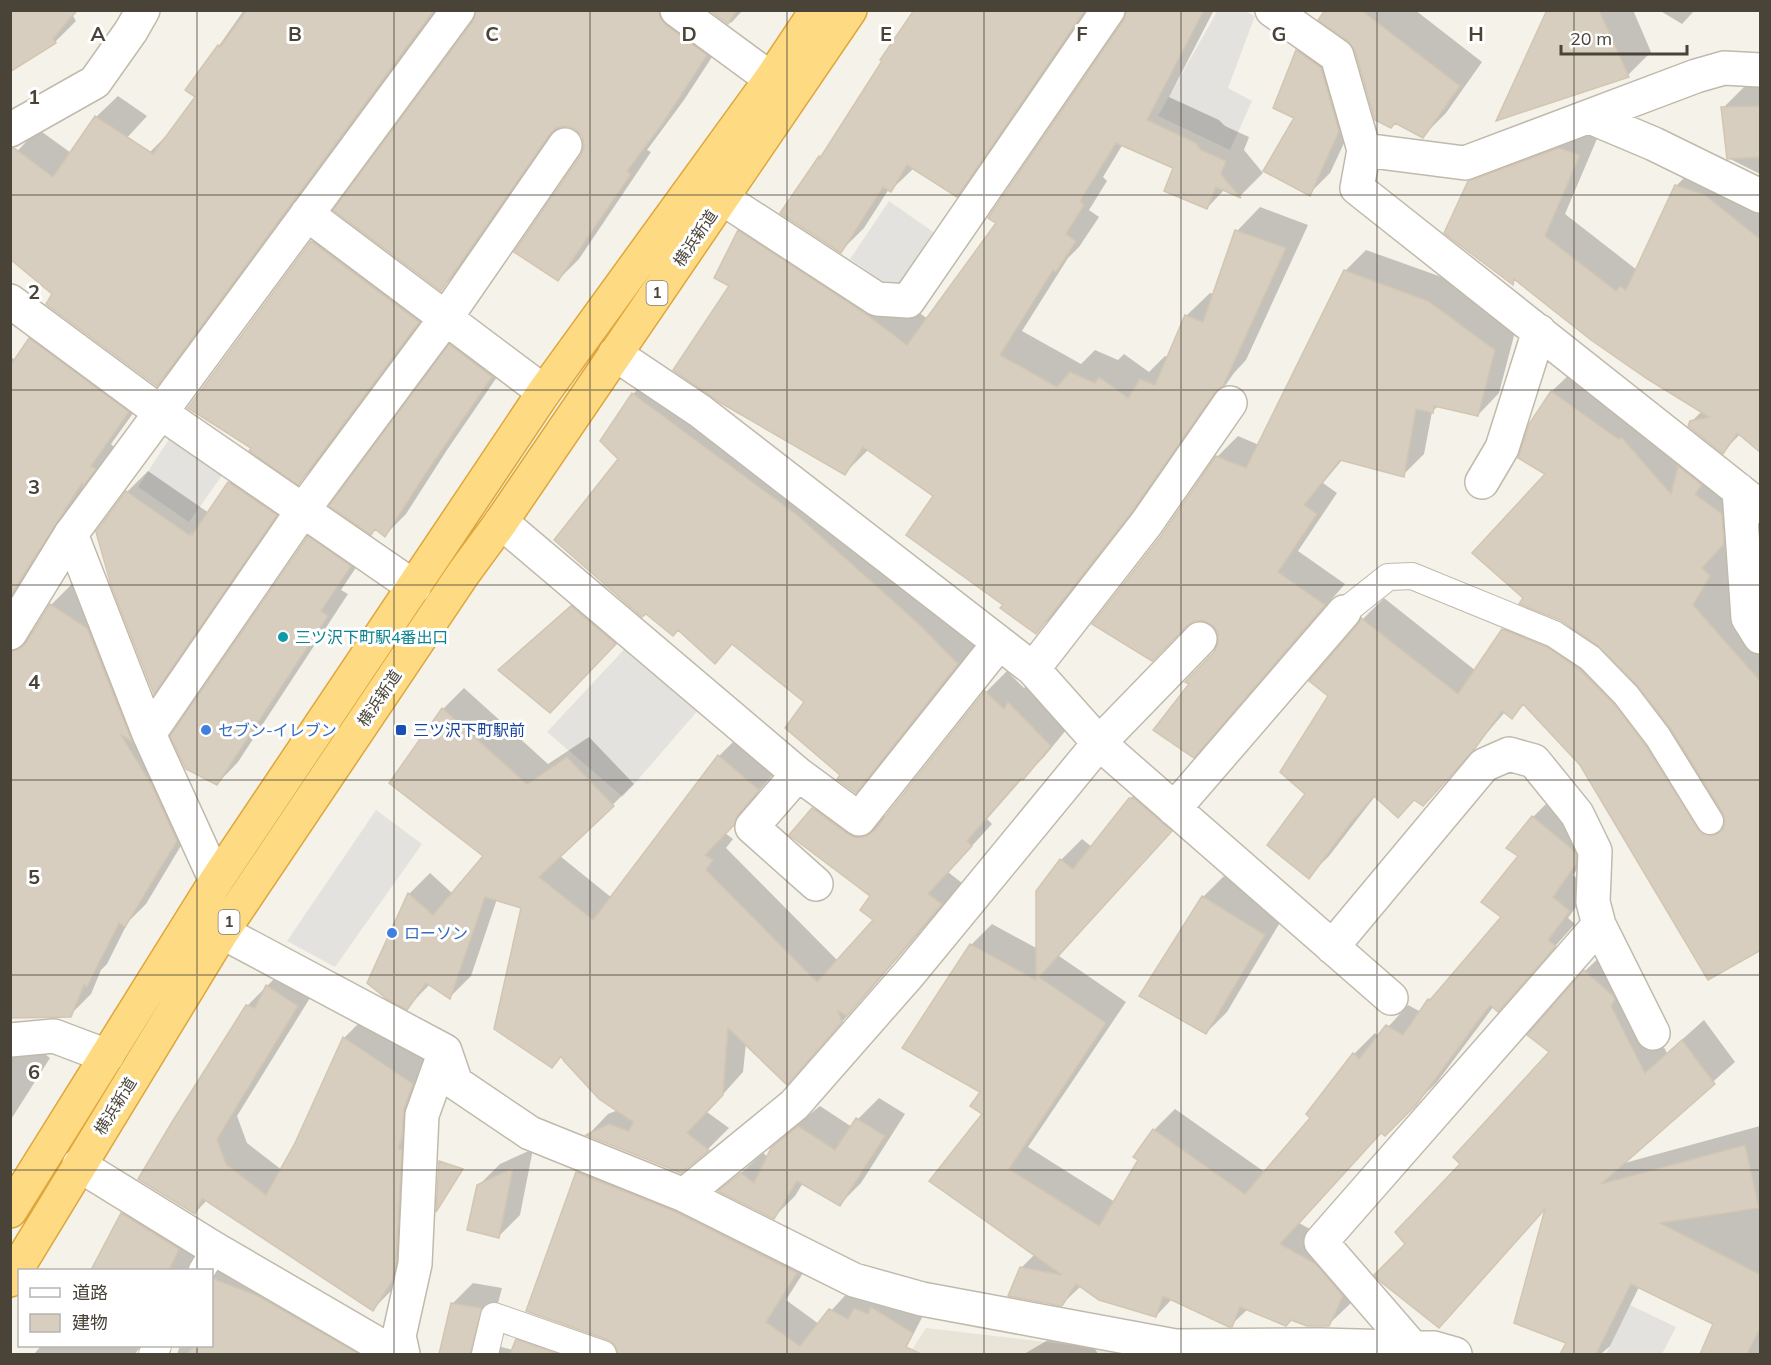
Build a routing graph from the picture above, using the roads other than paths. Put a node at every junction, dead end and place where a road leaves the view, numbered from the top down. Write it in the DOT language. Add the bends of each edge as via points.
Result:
graph roads {
  1 [pos="143,10"];
  2 [pos="458,10"];
  3 [pos="677,10"];
  4 [pos="817,10"];
  5 [pos="850,10"];
  6 [pos="1108,10"];
  7 [pos="1272,10"];
  8 [pos="1761,70"];
  9 [pos="771,79"];
  10 [pos="1590,117"];
  11 [pos="10,130"];
  12 [pos="565,145"];
  13 [pos="1364,150"];
  14 [pos="1761,196"];
  15 [pos="722,198"];
  16 [pos="307,214"];
  17 [pos="10,301"];
  18 [pos="445,319"];
  19 [pos="1539,331"];
  20 [pos="615,354"];
  21 [pos="544,392"];
  22 [pos="1230,403"];
  23 [pos="160,412"];
  24 [pos="1482,482"];
  25 [pos="1750,498"];
  26 [pos="303,510"];
  27 [pos="501,522"];
  28 [pos="71,534"];
  29 [pos="414,587"];
  30 [pos="1344,612"];
  31 [pos="10,633"];
  32 [pos="1761,637"];
  33 [pos="1200,639"];
  34 [pos="999,643"];
  35 [pos="1033,669"];
  36 [pos="149,734"];
  37 [pos="1099,743"];
  38 [pos="798,774"];
  39 [pos="1174,808"];
  40 [pos="1710,821"];
  41 [pos="216,881"];
  42 [pos="816,884"];
  43 [pos="1599,925"];
  44 [pos="222,932"];
  45 [pos="1332,947"];
  46 [pos="1391,998"];
  47 [pos="1653,1033"];
  48 [pos="10,1040"];
  49 [pos="445,1052"];
  50 [pos="107,1056"];
  51 [pos="79,1165"];
  52 [pos="684,1195"];
  53 [pos="10,1211"];
  54 [pos="209,1260"];
  55 [pos="10,1280"];
  56 [pos="1412,1347"];
  57 [pos="395,1354"];
  58 [pos="403,1354"];
  59 [pos="485,1354"];
  60 [pos="603,1354"];
  61 [pos="1455,1354"];
  1 -- 11 [label="street" via="95,82"];
  2 -- 16 [label="street"];
  3 -- 9 [label="street"];
  4 -- 9 [label="highway, 横浜新道 / 1"];
  5 -- 15 [label="highway, 横浜新道 / 1"];
  6 -- 15 [label="street" via="908,301 877,299"];
  7 -- 13 [label="street" via="1337,56"];
  8 -- 10 [label="street" via="1724,68"];
  9 -- 21 [label="highway, 横浜新道 / 1"];
  10 -- 13 [label="street" via="1465,163"];
  10 -- 14 [label="street"];
  12 -- 18 [label="street"];
  13 -- 19 [label="street" via="1357,189"];
  15 -- 20 [label="highway, 横浜新道 / 1"];
  16 -- 18 [label="street"];
  16 -- 23 [label="street"];
  17 -- 23 [label="street"];
  18 -- 21 [label="street"];
  18 -- 26 [label="street"];
  19 -- 24 [label="street" via="1502,448"];
  19 -- 25 [label="street"];
  20 -- 27 [label="highway, 横浜新道 / 1"];
  20 -- 34 [label="street" via="700,411"];
  21 -- 29 [label="highway, 横浜新道 / 1"];
  22 -- 35 [label="street" via="1146,524"];
  23 -- 26 [label="street"];
  23 -- 28 [label="street"];
  25 -- 32 [label="street" via="1748,618"];
  26 -- 29 [label="street"];
  26 -- 36 [label="street"];
  27 -- 38 [label="street"];
  27 -- 44 [label="highway, 横浜新道 / 1"];
  28 -- 31 [label="street"];
  28 -- 36 [label="street"];
  29 -- 41 [label="highway, 横浜新道 / 1"];
  30 -- 39 [label="street"];
  30 -- 40 [label="lane" via="1388,577 1412,576 1554,634 1590,658 1626,695 1658,737"];
  33 -- 37 [label="street"];
  34 -- 35 [label="street"];
  34 -- 38 [label="street" via="859,819"];
  35 -- 37 [label="street"];
  36 -- 41 [label="street"];
  37 -- 39 [label="street"];
  37 -- 52 [label="street" via="909,974 794,1105"];
  38 -- 42 [label="street" via="752,827"];
  39 -- 45 [label="street"];
  41 -- 50 [label="highway, 横浜新道 / 1"];
  43 -- 45 [label="street" via="1593,902 1595,851 1577,814 1534,761 1509,754 1484,765"];
  43 -- 47 [label="street"];
  43 -- 56 [label="street" via="1321,1242"];
  44 -- 49 [label="street"];
  44 -- 51 [label="highway, 横浜新道 / 1"];
  45 -- 46 [label="street"];
  48 -- 50 [label="street" via="54,1036"];
  49 -- 52 [label="street" via="456,1083 530,1133"];
  49 -- 58 [label="street" via="422,1115 415,1264 399,1336"];
  50 -- 53 [label="highway, 横浜新道 / 1"];
  51 -- 54 [label="street"];
  51 -- 55 [label="highway, 横浜新道 / 1"];
  52 -- 56 [label="street" via="854,1280 922,1299 1174,1346"];
  54 -- 57 [label="street"];
  56 -- 61 [label="street"];
  59 -- 60 [label="lane" via="494,1316"];
}
